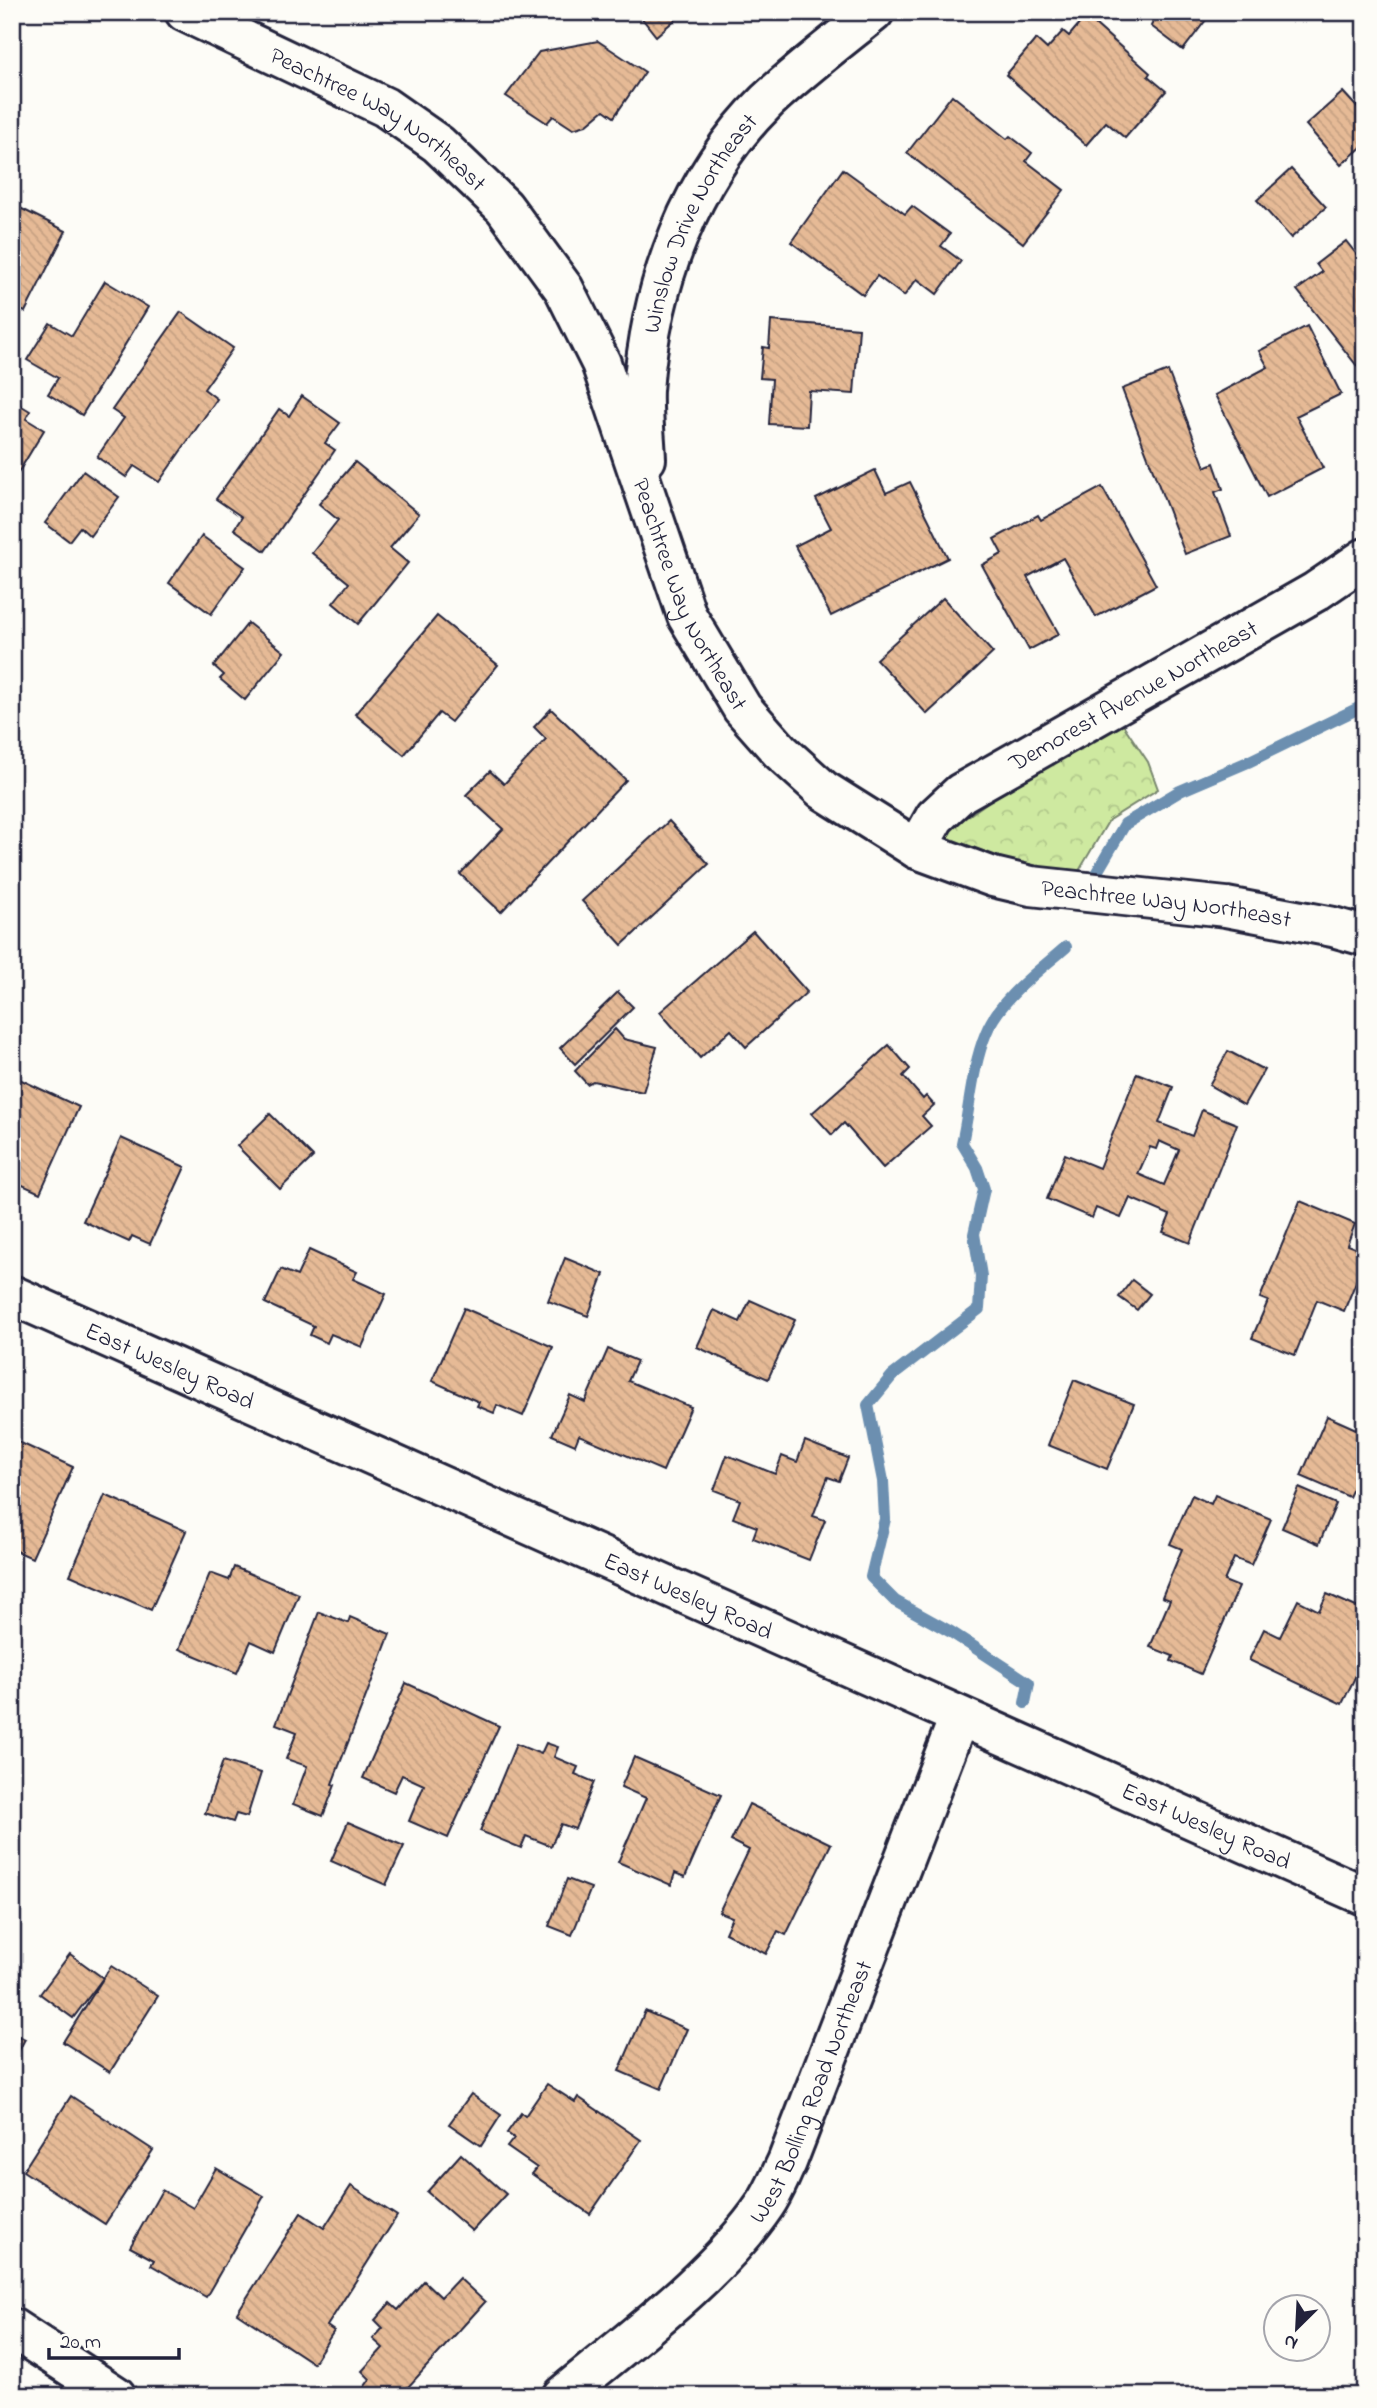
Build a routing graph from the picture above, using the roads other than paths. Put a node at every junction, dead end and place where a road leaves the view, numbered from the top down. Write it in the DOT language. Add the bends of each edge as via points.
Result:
graph roads {
  1 [pos="185,12"];
  2 [pos="874,12"];
  3 [pos="643,491"];
  4 [pos="1365,558"];
  5 [pos="917,849"];
  6 [pos="1365,936"];
  7 [pos="12,1295"];
  8 [pos="960,1717"];
  9 [pos="1365,1896"];
  10 [pos="12,2328"];
  11 [pos="116,2396"];
  12 [pos="562,2396"];
  1 -- 3 [label="street, Peachtree Way Northeast" via="385,107 438,144 504,207 564,289 601,363"];
  2 -- 3 [label="street, Winslow Drive Northeast" via="765,103 722,155 692,205 666,267 650,331 643,392"];
  3 -- 5 [label="street, Peachtree Way Northeast" via="687,616 742,708 822,790"];
  4 -- 5 [label="street, Demorest Avenue Northeast" via="1315,592 961,793 935,817"];
  5 -- 6 [label="street, Peachtree Way Northeast" via="975,872 1031,886 1226,906"];
  7 -- 8 [label="street, East Wesley Road"];
  8 -- 9 [label="street, East Wesley Road"];
  8 -- 12 [label="street, West Bolling Road Northeast" via="787,2162 766,2204 670,2306"];
  10 -- 11 [label="street"];
}
